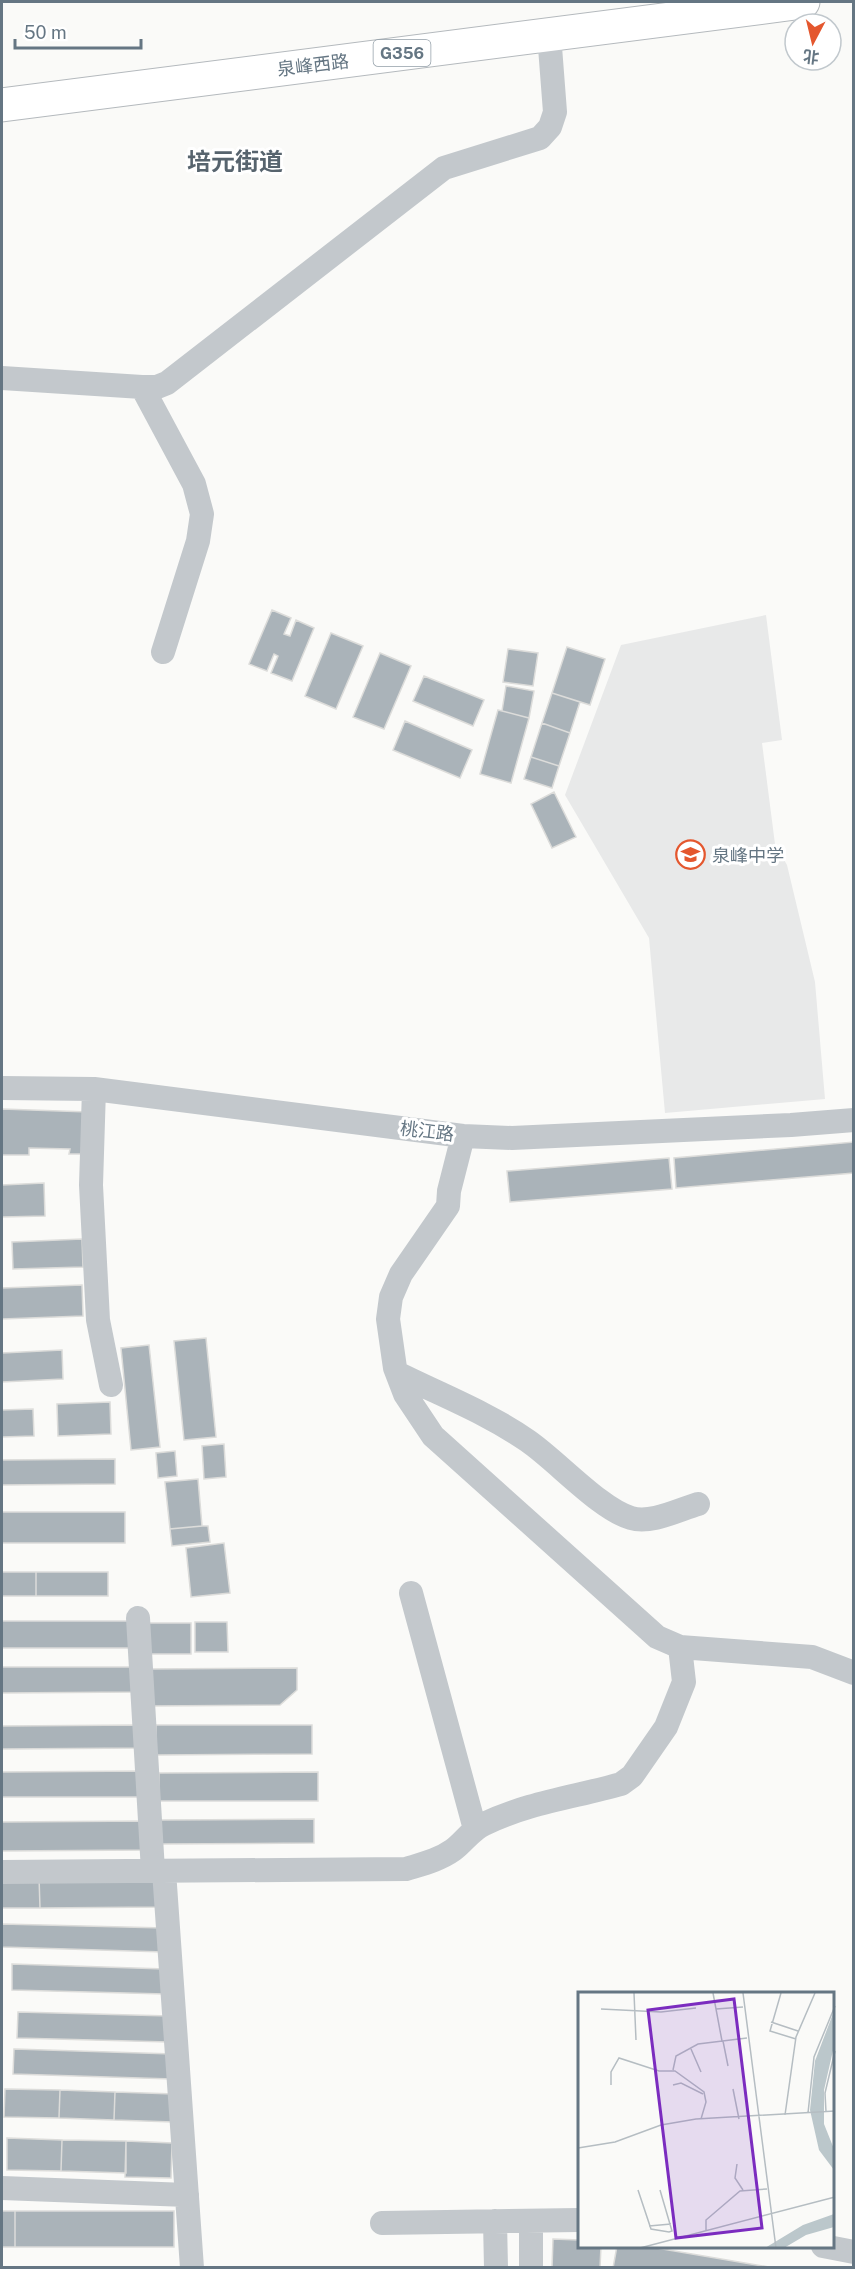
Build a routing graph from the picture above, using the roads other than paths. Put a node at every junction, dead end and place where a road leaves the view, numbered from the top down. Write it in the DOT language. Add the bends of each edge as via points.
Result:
graph roads {
  1 [pos="803,2"];
  2 [pos="549,34"];
  3 [pos="2,105"];
  4 [pos="2,378"];
  5 [pos="142,387"];
  6 [pos="163,652"];
  7 [pos="2,1088"];
  8 [pos="94,1089"];
  9 [pos="854,1120"];
  10 [pos="463,1136"];
  11 [pos="397,1373"];
  12 [pos="111,1385"];
  13 [pos="698,1504"];
  14 [pos="411,1593"];
  15 [pos="138,1618"];
  16 [pos="680,1647"];
  17 [pos="854,1673"];
  18 [pos="475,1829"];
  19 [pos="158,1871"];
  20 [pos="2,1872"];
  21 [pos="2,2188"];
  22 [pos="187,2195"];
  23 [pos="578,2220"];
  24 [pos="531,2221"];
  25 [pos="495,2222"];
  26 [pos="382,2223"];
  27 [pos="829,2248"];
  28 [pos="854,2252"];
  29 [pos="192,2268"];
  30 [pos="496,2268"];
  31 [pos="531,2268"];
  1 -- 2 [label="highway, 泉峰西路 / G356"];
  2 -- 3 [label="highway, 泉峰西路 / G356"];
  2 -- 5 [label="street" via="555,112 550,127 540,138 444,168 167,383"];
  4 -- 5 [label="street"];
  5 -- 6 [label="street" via="195,484 202,514 198,541"];
  7 -- 8 [label="street, 桃江路"];
  8 -- 10 [label="street, 桃江路"];
  8 -- 12 [label="street" via="91,1185 98,1320"];
  9 -- 10 [label="street, 桃江路" via="512,1138"];
  10 -- 11 [label="street" via="448,1206 401,1274 391,1297 388,1319"];
  11 -- 13 [label="street" via="530,1442 616,1512 645,1520"];
  11 -- 16 [label="street" via="405,1394 433,1436 657,1638"];
  14 -- 18 [label="street"];
  15 -- 19 [label="street"];
  16 -- 17 [label="street" via="812,1657"];
  16 -- 18 [label="street" via="684,1682 666,1727 632,1776 621,1784 523,1808"];
  18 -- 19 [label="street" via="447,1854 406,1869"];
  19 -- 20 [label="street"];
  19 -- 22 [label="street"];
  21 -- 22 [label="street"];
  22 -- 29 [label="street"];
  23 -- 24 [label="street"];
  24 -- 25 [label="street"];
  24 -- 31 [label="street"];
  25 -- 26 [label="street"];
  25 -- 30 [label="street"];
  27 -- 28 [label="street"];
}
